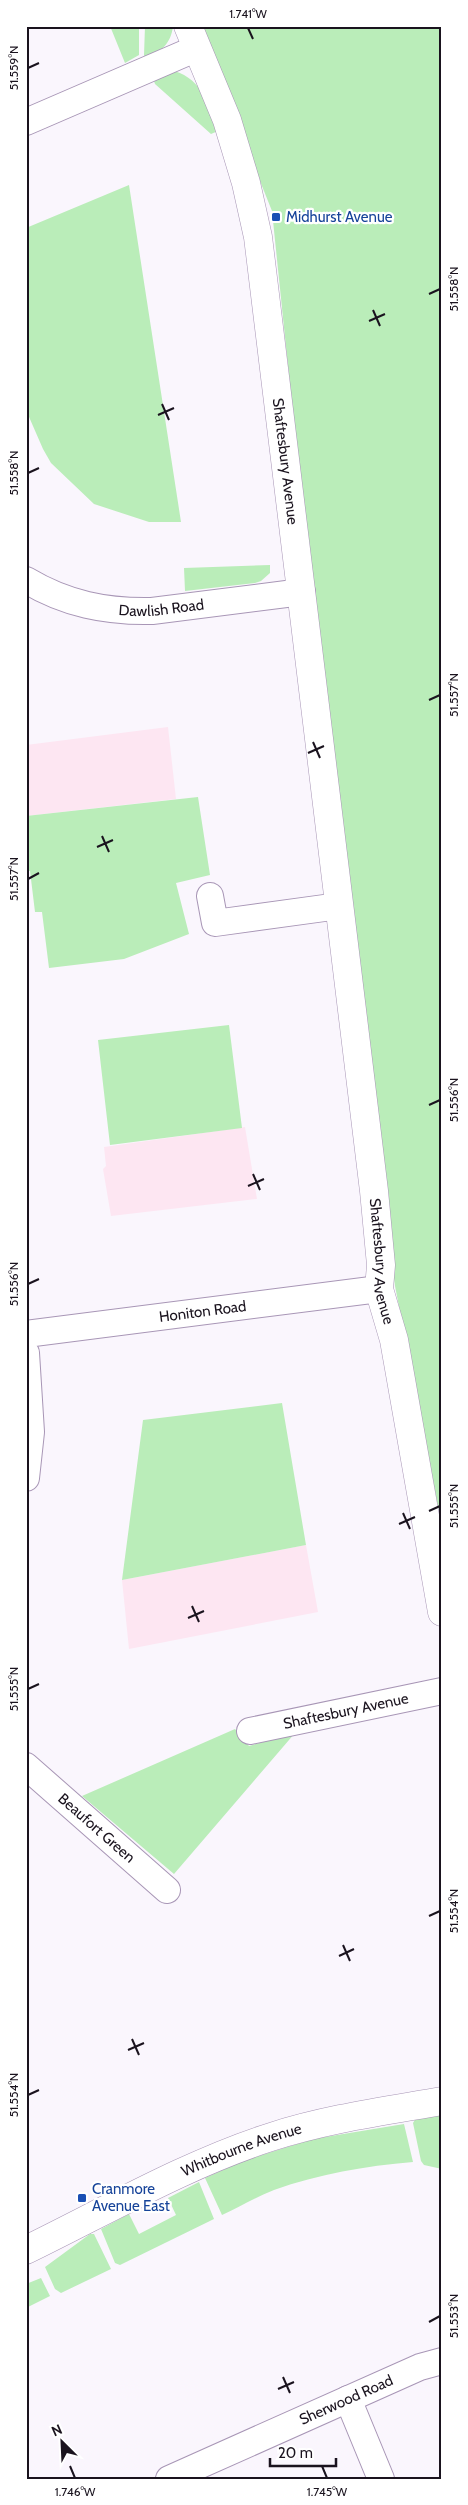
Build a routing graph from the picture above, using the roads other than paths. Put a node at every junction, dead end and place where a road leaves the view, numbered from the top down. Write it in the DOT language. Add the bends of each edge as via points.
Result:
graph roads {
  1 [pos="191,38"];
  2 [pos="26,122"];
  3 [pos="26,580"];
  4 [pos="302,592"];
  5 [pos="210,896"];
  6 [pos="339,906"];
  7 [pos="379,1289"];
  8 [pos="26,1334"];
  9 [pos="26,1353"];
  10 [pos="26,1478"];
  11 [pos="442,1612"];
  12 [pos="442,1691"];
  13 [pos="250,1731"];
  14 [pos="26,1766"];
  15 [pos="166,1890"];
  16 [pos="442,2101"];
  17 [pos="26,2250"];
  18 [pos="442,2361"];
  19 [pos="348,2399"];
  20 [pos="169,2479"];
  21 [pos="381,2479"];
  1 -- 2 [label="street"];
  1 -- 4 [label="street, Shaftesbury Avenue" via="227,120 258,237"];
  3 -- 4 [label="street, Dawlish Road" via="63,599 102,609 127,611 152,611"];
  4 -- 6 [label="street, Shaftesbury Avenue"];
  5 -- 6 [label="street" via="215,923"];
  6 -- 7 [label="street, Shaftesbury Avenue" via="374,1191 381,1265"];
  7 -- 8 [label="street, Honiton Road"];
  7 -- 11 [label="street, Shaftesbury Avenue" via="394,1340"];
  9 -- 10 [label="street" via="31,1432"];
  12 -- 13 [label="street, Shaftesbury Avenue"];
  14 -- 15 [label="street, Beaufort Green"];
  16 -- 17 [label="street, Whitbourne Avenue" via="328,2122 255,2142"];
  18 -- 19 [label="street, Sherwood Road" via="420,2367"];
  19 -- 20 [label="street, Sherwood Road"];
  19 -- 21 [label="street"];
}
